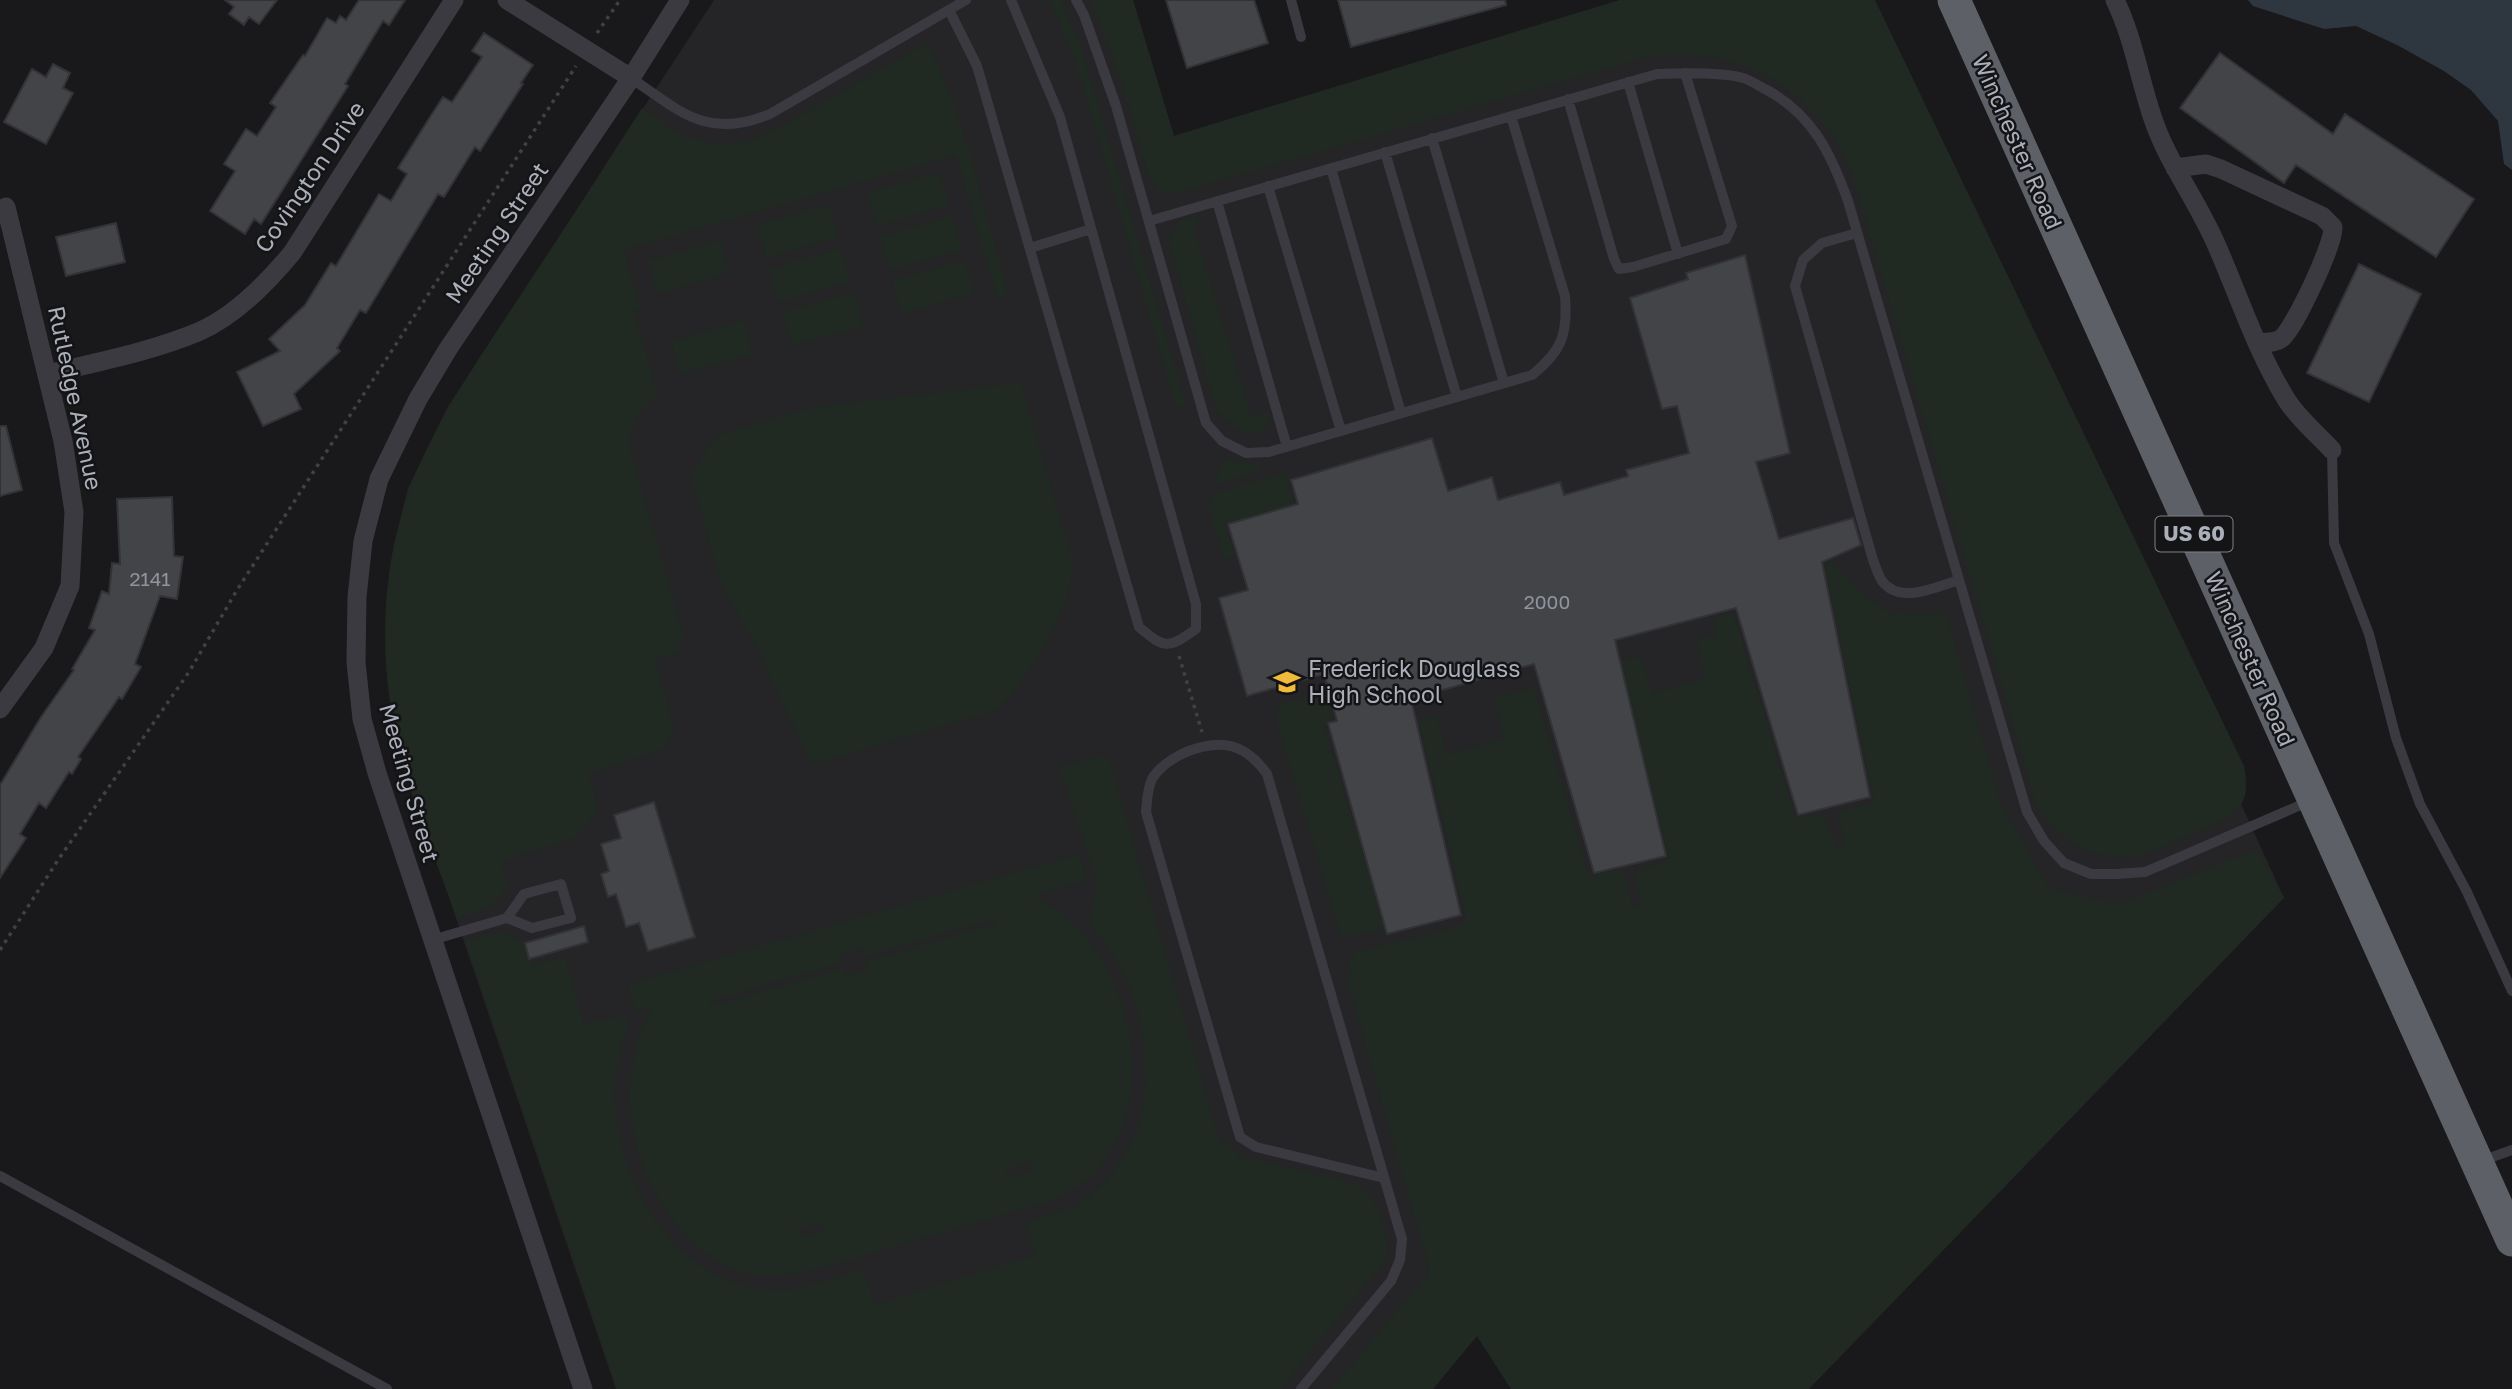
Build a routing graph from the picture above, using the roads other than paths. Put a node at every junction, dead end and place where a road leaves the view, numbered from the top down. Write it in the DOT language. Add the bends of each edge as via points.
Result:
graph roads {
  1 [pos="454,0"];
  2 [pos="507,0"];
  3 [pos="680,0"];
  4 [pos="966,0"];
  5 [pos="1011,0"];
  6 [pos="1076,0"];
  7 [pos="1291,0"];
  8 [pos="1954,0"];
  9 [pos="2115,0"];
  10 [pos="949,10"];
  11 [pos="1301,37"];
  12 [pos="1685,73"];
  13 [pos="631,78"];
  14 [pos="1628,82"];
  15 [pos="1568,99"];
  16 [pos="1511,116"];
  17 [pos="1432,138"];
  18 [pos="1385,152"];
  19 [pos="1331,168"];
  20 [pos="2175,168"];
  21 [pos="1268,186"];
  22 [pos="1217,201"];
  23 [pos="6,207"];
  24 [pos="1149,221"];
  25 [pos="1091,229"];
  26 [pos="1857,233"];
  27 [pos="1030,248"];
  28 [pos="1678,254"];
  29 [pos="2257,342"];
  30 [pos="47,374"];
  31 [pos="1504,383"];
  32 [pos="1457,397"];
  33 [pos="1401,414"];
  34 [pos="1341,431"];
  35 [pos="1287,447"];
  36 [pos="2332,450"];
  37 [pos="1959,580"];
  38 [pos="0,709"];
  39 [pos="2314,799"];
  40 [pos="507,919"];
  41 [pos="431,940"];
  42 [pos="2512,990"];
  43 [pos="2512,1150"];
  44 [pos="2477,1162"];
  45 [pos="0,1176"];
  46 [pos="1384,1178"];
  47 [pos="2512,1240"];
  48 [pos="387,1389"];
  49 [pos="583,1389"];
  50 [pos="1301,1389"];
  1 -- 30 [label="street, Covington Drive" via="292,253 258,289 200,332"];
  2 -- 13 [label="street"];
  3 -- 13 [label="street, Meeting Street"];
  4 -- 10 [label="lane"];
  5 -- 25 [label="lane" via="1060,117"];
  6 -- 24 [label="lane" via="1116,106"];
  7 -- 11 [label="lane"];
  8 -- 39 [label="highway, Winchester Road / US 60"];
  9 -- 20 [label="street" via="2152,116"];
  10 -- 13 [label="lane" via="750,122 707,124 685,115"];
  10 -- 27 [label="lane" via="977,65"];
  12 -- 14 [label="lane"];
  12 -- 26 [label="lane" via="1744,78 1782,98 1809,122 1832,158"];
  12 -- 28 [label="lane" via="1732,226 1726,239"];
  13 -- 41 [label="street, Meeting Street" via="418,399 379,479 363,541 356,662 362,719"];
  14 -- 15 [label="lane"];
  14 -- 28 [label="lane"];
  15 -- 16 [label="lane"];
  15 -- 28 [label="lane" via="1619,269"];
  16 -- 17 [label="lane"];
  16 -- 31 [label="lane" via="1562,285 1567,322 1560,346 1546,363 1532,375"];
  17 -- 18 [label="lane"];
  17 -- 31 [label="lane"];
  18 -- 19 [label="lane"];
  18 -- 32 [label="lane"];
  19 -- 21 [label="lane"];
  19 -- 33 [label="lane"];
  20 -- 29 [label="street" via="2216,243"];
  20 -- 29 [label="street" via="2206,164 2221,169 2322,216 2333,227 2328,250 2284,337"];
  21 -- 22 [label="lane"];
  21 -- 34 [label="lane"];
  22 -- 24 [label="lane"];
  22 -- 35 [label="lane"];
  23 -- 30 [label="street, Rutledge Avenue"];
  24 -- 35 [label="lane" via="1206,423 1222,440 1246,453"];
  25 -- 27 [label="lane"];
  25 -- 27 [label="lane" via="1196,604 1196,629 1175,644 1158,643 1139,627"];
  26 -- 37 [label="lane"];
  26 -- 37 [label="lane" via="1822,243 1803,260 1795,286 1869,547 1882,581 1895,592 1913,594"];
  29 -- 36 [label="street" via="2287,400"];
  30 -- 38 [label="street, Rutledge Avenue" via="74,512 70,586 44,648"];
  31 -- 32 [label="lane"];
  32 -- 33 [label="lane"];
  33 -- 34 [label="lane"];
  34 -- 35 [label="lane"];
  36 -- 42 [label="lane" via="2334,543 2369,634 2396,738 2420,804"];
  37 -- 39 [label="lane" via="2027,812 2064,863 2091,874 2145,872"];
  39 -- 44 [label="highway, Winchester Road / US 60"];
  40 -- 40 [label="lane" via="524,894 561,884 571,918 532,928"];
  40 -- 41 [label="lane"];
  41 -- 49 [label="street, Meeting Street"];
  43 -- 44 [label="lane"];
  44 -- 47 [label="highway, Winchester Road / US 60"];
  45 -- 48 [label="lane"];
  46 -- 46 [label="lane" via="1268,774 1242,749 1223,744 1179,755 1159,769 1147,792 1146,812 1240,1137 1256,1147"];
  46 -- 50 [label="lane" via="1402,1239 1400,1260 1391,1281"];
}
